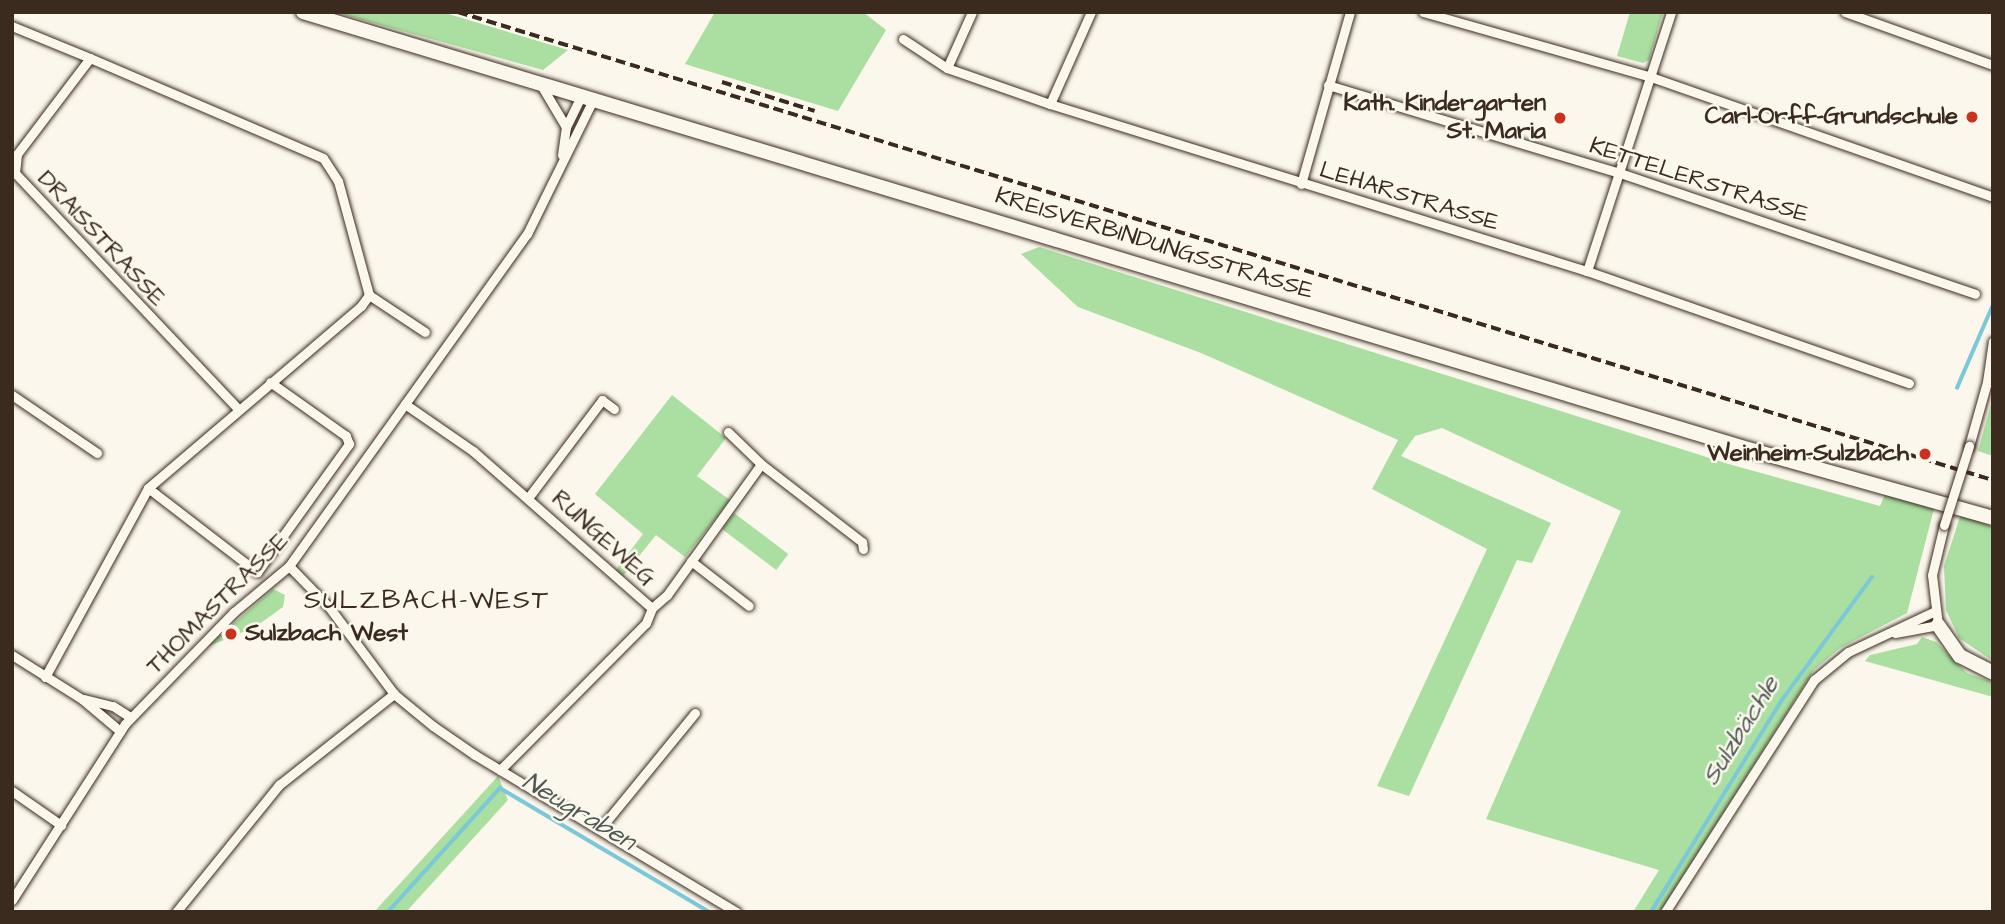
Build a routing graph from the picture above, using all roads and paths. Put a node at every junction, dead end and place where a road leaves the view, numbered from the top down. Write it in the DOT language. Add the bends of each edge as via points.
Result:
graph roads {
  1 [pos="303,12"];
  2 [pos="972,12"];
  3 [pos="1091,12"];
  4 [pos="1350,12"];
  5 [pos="1423,12"];
  6 [pos="1671,12"];
  7 [pos="1845,12"];
  8 [pos="12,26"];
  9 [pos="903,39"];
  10 [pos="90,58"];
  11 [pos="1993,65"];
  12 [pos="947,68"];
  13 [pos="1651,77"];
  14 [pos="538,81"];
  15 [pos="1328,85"];
  16 [pos="588,96"];
  17 [pos="1050,104"];
  18 [pos="566,127"];
  19 [pos="562,157"];
  20 [pos="1620,173"];
  21 [pos="1301,184"];
  22 [pos="1993,197"];
  23 [pos="1587,271"];
  24 [pos="1975,294"];
  25 [pos="369,295"];
  26 [pos="425,332"];
  27 [pos="1993,341"];
  28 [pos="270,382"];
  29 [pos="1909,383"];
  30 [pos="12,395"];
  31 [pos="405,404"];
  32 [pos="238,409"];
  33 [pos="614,409"];
  34 [pos="728,432"];
  35 [pos="97,453"];
  36 [pos="761,464"];
  37 [pos="148,488"];
  38 [pos="528,498"];
  39 [pos="1993,518"];
  40 [pos="863,549"];
  41 [pos="691,561"];
  42 [pos="289,566"];
  43 [pos="749,606"];
  44 [pos="652,608"];
  45 [pos="1935,618"];
  46 [pos="1891,633"];
  47 [pos="12,655"];
  48 [pos="1993,673"];
  49 [pos="45,677"];
  50 [pos="394,694"];
  51 [pos="82,699"];
  52 [pos="695,713"];
  53 [pos="130,717"];
  54 [pos="120,731"];
  55 [pos="500,770"];
  56 [pos="12,791"];
  57 [pos="61,825"];
  58 [pos="600,829"];
  59 [pos="12,900"];
  60 [pos="176,912"];
  61 [pos="736,912"];
  62 [pos="1665,912"];
  1 -- 14 [label="main road, KREISVERBINDUNGSSTRASSE"];
  2 -- 12 [label="street"];
  3 -- 17 [label="street"];
  4 -- 15 [label="street"];
  5 -- 13 [label="street"];
  6 -- 13 [label="street"];
  7 -- 11 [label="street"];
  8 -- 10 [label="street"];
  9 -- 12 [label="street, LEHARSTRASSE"];
  10 -- 25 [label="street" via="330,165"];
  10 -- 32 [label="street, DRAISSTRASSE" via="17,154 15,173"];
  12 -- 17 [label="street, LEHARSTRASSE"];
  13 -- 20 [label="street"];
  13 -- 22 [label="street"];
  14 -- 16 [label="main road, KREISVERBINDUNGSSTRASSE"];
  14 -- 18 [label="street"];
  15 -- 20 [label="street, KETTELERSTRASSE"];
  15 -- 21 [label="street"];
  16 -- 18 [label="street"];
  16 -- 19 [label="street"];
  16 -- 39 [label="main road, KREISVERBINDUNGSSTRASSE" via="1751,450"];
  17 -- 21 [label="street, LEHARSTRASSE"];
  18 -- 19 [label="street"];
  19 -- 31 [label="street, THOMASTRASSE" via="547,198 503,268"];
  20 -- 23 [label="street"];
  20 -- 24 [label="street, KETTELERSTRASSE"];
  21 -- 23 [label="street, LEHARSTRASSE"];
  23 -- 29 [label="street, LEHARSTRASSE"];
  25 -- 26 [label="street"];
  25 -- 28 [label="street"];
  27 -- 45 [label="street, bridge" via="1987,382 1932,575"];
  28 -- 32 [label="street"];
  28 -- 37 [label="street" via="346,436 349,444 257,572"];
  30 -- 35 [label="street"];
  31 -- 38 [label="street, RUNGEWEG" via="473,451"];
  31 -- 42 [label="street, THOMASTRASSE"];
  32 -- 37 [label="street"];
  33 -- 38 [label="street, RUNGEWEG" via="602,400"];
  34 -- 36 [label="street"];
  36 -- 40 [label="street" via="862,542"];
  36 -- 41 [label="street"];
  37 -- 49 [label="street"];
  38 -- 44 [label="street, RUNGEWEG"];
  41 -- 43 [label="street"];
  41 -- 44 [label="street"];
  42 -- 50 [label="street" via="329,607"];
  42 -- 53 [label="street, THOMASTRASSE" via="234,612"];
  44 -- 55 [label="street" via="646,622"];
  45 -- 46 [label="street"];
  45 -- 46 [label="street"];
  45 -- 48 [label="main road" via="1961,656"];
  46 -- 62 [label="street" via="1849,652 1814,680"];
  47 -- 49 [label="street"];
  49 -- 51 [label="street"];
  50 -- 55 [label="street"];
  50 -- 60 [label="street" via="279,785"];
  51 -- 53 [label="street" via="113,706"];
  51 -- 54 [label="street"];
  52 -- 58 [label="street"];
  53 -- 54 [label="street, THOMASTRASSE"];
  54 -- 57 [label="street, THOMASTRASSE"];
  55 -- 58 [label="street"];
  56 -- 57 [label="street"];
  57 -- 59 [label="street, THOMASTRASSE"];
  58 -- 61 [label="street"];
}
